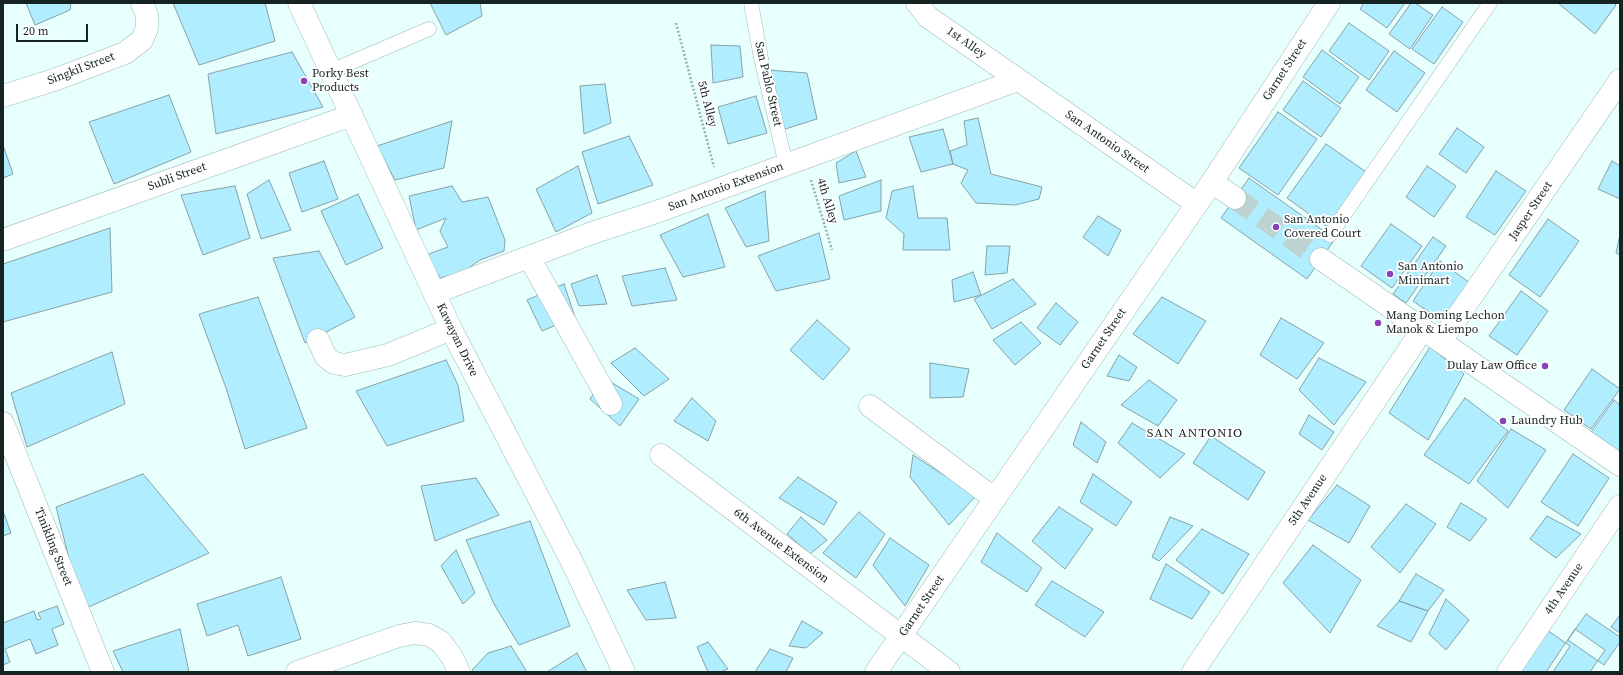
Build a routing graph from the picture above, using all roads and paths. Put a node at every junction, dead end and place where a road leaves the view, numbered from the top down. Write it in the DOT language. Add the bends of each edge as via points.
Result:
graph roads {
  1 [pos="142,3"];
  2 [pos="299,3"];
  3 [pos="751,3"];
  4 [pos="917,3"];
  5 [pos="1329,3"];
  6 [pos="1490,3"];
  7 [pos="676,23"];
  8 [pos="429,29"];
  9 [pos="331,71"];
  10 [pos="1018,80"];
  11 [pos="1620,80"];
  12 [pos="3,96"];
  13 [pos="352,115"];
  14 [pos="795,161"];
  15 [pos="1212,182"];
  16 [pos="720,189"];
  17 [pos="1235,198"];
  18 [pos="1197,204"];
  19 [pos="1330,235"];
  20 [pos="3,240"];
  21 [pos="832,250"];
  22 [pos="529,257"];
  23 [pos="1321,259"];
  24 [pos="434,293"];
  25 [pos="1423,328"];
  26 [pos="451,329"];
  27 [pos="318,340"];
  28 [pos="1441,341"];
  29 [pos="611,404"];
  30 [pos="870,406"];
  31 [pos="3,423"];
  32 [pos="661,455"];
  33 [pos="1620,465"];
  34 [pos="995,499"];
  35 [pos="1620,506"];
  36 [pos="902,636"];
  37 [pos="103,672"];
  38 [pos="297,672"];
  39 [pos="459,672"];
  40 [pos="624,672"];
  41 [pos="876,672"];
  42 [pos="949,672"];
  43 [pos="1193,672"];
  44 [pos="1508,672"];
  1 -- 12 [label="street, Singkil Street" via="147,15 147,28 142,40 125,53"];
  2 -- 9 [label="street, Kawayan Drive"];
  3 -- 14 [label="lane, San Pablo Street" via="761,58"];
  4 -- 10 [label="street, 1st Alley" via="928,17"];
  5 -- 15 [label="street, Garnet Street"];
  6 -- 19 [label="lane"];
  7 -- 16 [label="path, 5th Alley"];
  8 -- 9 [label="lane"];
  9 -- 13 [label="street, Kawayan Drive"];
  10 -- 14 [label="street, San Antonio Extension"];
  10 -- 18 [label="street, San Antonio Street"];
  11 -- 28 [label="street, Jasper Street"];
  13 -- 20 [label="street, Subli Street"];
  13 -- 24 [label="street, Kawayan Drive"];
  14 -- 16 [label="street, San Antonio Extension"];
  14 -- 21 [label="path, 4th Alley"];
  15 -- 17 [label="street"];
  15 -- 18 [label="street, Garnet Street"];
  16 -- 22 [label="street, San Antonio Extension"];
  18 -- 34 [label="street, Garnet Street"];
  22 -- 24 [label="street, San Antonio Extension"];
  22 -- 29 [label="street"];
  23 -- 25 [label="street"];
  24 -- 26 [label="street, Kawayan Drive"];
  25 -- 28 [label="street"];
  25 -- 43 [label="street, 5th Avenue"];
  26 -- 27 [label="street" via="388,355 345,365 334,363 326,357"];
  26 -- 40 [label="street, Kawayan Drive" via="574,566"];
  28 -- 33 [label="street"];
  30 -- 34 [label="street"];
  31 -- 37 [label="street, Tinikling Street"];
  32 -- 36 [label="street, 6th Avenue Extension"];
  34 -- 36 [label="street, Garnet Street"];
  35 -- 44 [label="street, 4th Avenue"];
  36 -- 41 [label="street, Garnet Street"];
  36 -- 42 [label="street, 6th Avenue Extension"];
  38 -- 39 [label="street" via="399,636 415,633 429,635 441,642"];
}
